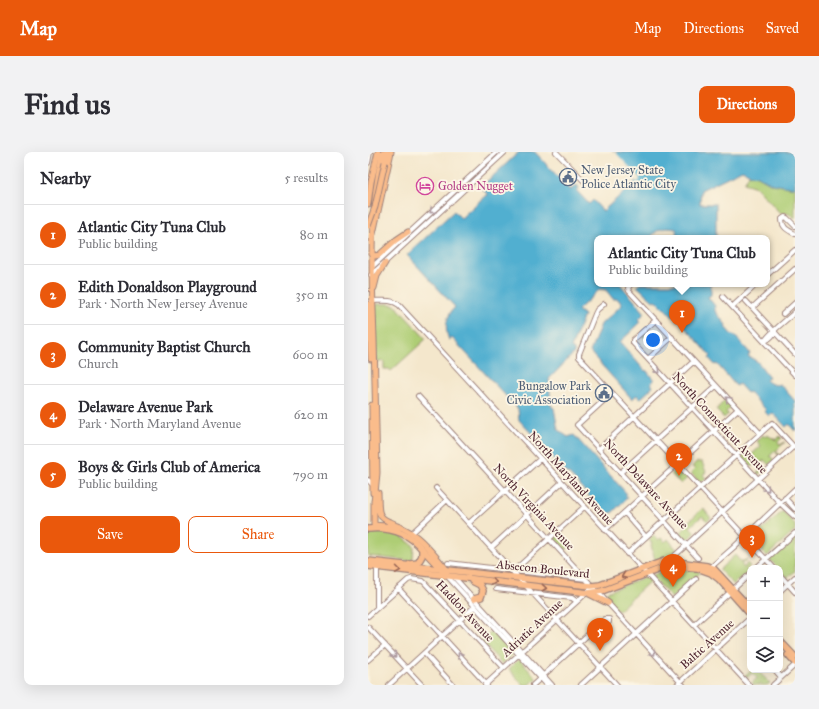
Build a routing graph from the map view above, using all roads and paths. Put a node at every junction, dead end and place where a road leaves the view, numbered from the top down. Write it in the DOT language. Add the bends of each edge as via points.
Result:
graph roads {
  1 [pos="370,152"];
  2 [pos="497,152"];
  3 [pos="505,152"];
  4 [pos="556,152"];
  5 [pos="383,153"];
  6 [pos="368,163"];
  7 [pos="583,180"];
  8 [pos="369,194"];
  9 [pos="368,204"];
  10 [pos="368,226"];
  11 [pos="795,226"];
  12 [pos="408,232"];
  13 [pos="795,234"];
  14 [pos="371,241"];
  15 [pos="795,250"];
  16 [pos="371,254"];
  17 [pos="384,263"];
  18 [pos="370,268"];
  19 [pos="795,269"];
  20 [pos="770,272"];
  21 [pos="370,277"];
  22 [pos="629,287"];
  23 [pos="754,287"];
  24 [pos="723,297"];
  25 [pos="746,300"];
  26 [pos="371,301"];
  27 [pos="604,304"];
  28 [pos="794,305"];
  29 [pos="732,306"];
  30 [pos="752,307"];
  31 [pos="783,314"];
  32 [pos="794,314"];
  33 [pos="656,320"];
  34 [pos="775,331"];
  35 [pos="672,337"];
  36 [pos="765,341"];
  37 [pos="795,354"];
  38 [pos="648,359"];
  39 [pos="694,362"];
  40 [pos="795,375"];
  41 [pos="670,383"];
  42 [pos="716,386"];
  43 [pos="612,393"];
  44 [pos="418,396"];
  45 [pos="692,407"];
  46 [pos="738,409"];
  47 [pos="634,416"];
  48 [pos="714,431"];
  49 [pos="760,433"];
  50 [pos="656,440"];
  51 [pos="794,447"];
  52 [pos="599,449"];
  53 [pos="736,455"];
  54 [pos="540,459"];
  55 [pos="678,464"];
  56 [pos="375,472"];
  57 [pos="620,473"];
  58 [pos="368,476"];
  59 [pos="758,479"];
  60 [pos="368,480"];
  61 [pos="561,483"];
  62 [pos="371,486"];
  63 [pos="436,488"];
  64 [pos="701,488"];
  65 [pos="795,489"];
  66 [pos="505,490"];
  67 [pos="642,497"];
  68 [pos="785,498"];
  69 [pos="447,500"];
  70 [pos="374,503"];
  71 [pos="780,503"];
  72 [pos="584,507"];
  73 [pos="795,509"];
  74 [pos="723,512"];
  75 [pos="625,513"];
  76 [pos="527,514"];
  77 [pos="795,517"];
  78 [pos="665,521"];
  79 [pos="469,524"];
  80 [pos="370,525"];
  81 [pos="400,526"];
  82 [pos="605,530"];
  83 [pos="412,533"];
  84 [pos="795,533"];
  85 [pos="745,536"];
  86 [pos="646,537"];
  87 [pos="549,538"];
  88 [pos="686,544"];
  89 [pos="492,547"];
  90 [pos="422,549"];
  91 [pos="627,554"];
  92 [pos="698,558"];
  93 [pos="766,559"];
  94 [pos="368,561"];
  95 [pos="668,561"];
  96 [pos="448,563"];
  97 [pos="400,564"];
  98 [pos="759,565"];
  99 [pos="771,565"];
  100 [pos="368,566"];
  101 [pos="377,567"];
  102 [pos="641,569"];
  103 [pos="709,569"];
  104 [pos="513,570"];
  105 [pos="445,572"];
  106 [pos="647,574"];
  107 [pos="454,577"];
  108 [pos="747,577"];
  109 [pos="795,577"];
  110 [pos="462,578"];
  111 [pos="518,578"];
  112 [pos="587,579"];
  113 [pos="696,579"];
  114 [pos="783,579"];
  115 [pos="787,584"];
  116 [pos="526,586"];
  117 [pos="593,586"];
  118 [pos="783,587"];
  119 [pos="398,588"];
  120 [pos="496,589"];
  121 [pos="732,591"];
  122 [pos="586,592"];
  123 [pos="598,592"];
  124 [pos="795,592"];
  125 [pos="534,594"];
  126 [pos="474,599"];
  127 [pos="576,601"];
  128 [pos="672,601"];
  129 [pos="608,603"];
  130 [pos="747,605"];
  131 [pos="474,607"];
  132 [pos="377,608"];
  133 [pos="747,610"];
  134 [pos="368,616"];
  135 [pos="557,619"];
  136 [pos="460,620"];
  137 [pos="747,621"];
  138 [pos="694,625"];
  139 [pos="368,627"];
  140 [pos="595,628"];
  141 [pos="637,634"];
  142 [pos="442,636"];
  143 [pos="579,643"];
  144 [pos="783,644"];
  145 [pos="385,645"];
  146 [pos="716,649"];
  147 [pos="783,650"];
  148 [pos="424,653"];
  149 [pos="520,653"];
  150 [pos="795,657"];
  151 [pos="368,660"];
  152 [pos="795,664"];
  153 [pos="601,667"];
  154 [pos="504,668"];
  155 [pos="407,669"];
  156 [pos="778,673"];
  157 [pos="542,677"];
  158 [pos="781,677"];
  159 [pos="680,684"];
  160 [pos="389,685"];
  161 [pos="422,685"];
  162 [pos="453,685"];
  163 [pos="486,685"];
  164 [pos="533,685"];
  165 [pos="547,685"];
  166 [pos="552,685"];
  167 [pos="581,685"];
  168 [pos="617,685"];
  169 [pos="749,685"];
  170 [pos="772,685"];
  1 -- 6 [label="street"];
  2 -- 12 [label="street, one-way"];
  3 -- 17 [label="street"];
  4 -- 7 [label="street"];
  5 -- 8 [label="main road"];
  5 -- 10 [label="main road, bridge" via="377,201"];
  5 -- 14 [label="main road" via="373,198"];
  5 -- 14 [label="main road" via="378,217"];
  8 -- 9 [label="main road"];
  11 -- 13 [label="street" via="785,217 782,220 786,229"];
  12 -- 16 [label="main road" via="379,255"];
  12 -- 18 [label="street"];
  14 -- 16 [label="main road"];
  15 -- 20 [label="street"];
  16 -- 18 [label="main road"];
  17 -- 21 [label="street"];
  17 -- 26 [label="main road" via="376,278"];
  18 -- 21 [label="main road"];
  19 -- 30 [label="street"];
  21 -- 26 [label="main road"];
  22 -- 33 [label="street" via="629,291"];
  23 -- 29 [label="street"];
  24 -- 29 [label="street"];
  25 -- 30 [label="street"];
  26 -- 54 [label="street, North Maryland Avenue" via="391,301 399,305"];
  26 -- 56 [label="main road"];
  27 -- 43 [label="street" via="596,312 579,356"];
  28 -- 31 [label="street"];
  29 -- 36 [label="street"];
  30 -- 34 [label="street"];
  32 -- 34 [label="street"];
  33 -- 35 [label="street"];
  33 -- 38 [label="street, North Connecticut Avenue" via="632,342"];
  34 -- 36 [label="street" via="766,337"];
  34 -- 37 [label="street"];
  35 -- 38 [label="street"];
  35 -- 39 [label="street"];
  36 -- 40 [label="street"];
  38 -- 41 [label="street, North Connecticut Avenue, one-way"];
  39 -- 41 [label="street"];
  39 -- 42 [label="street"];
  41 -- 45 [label="street, North Connecticut Avenue"];
  41 -- 47 [label="street"];
  42 -- 45 [label="street"];
  46 -- 42 [label="street, one-way"];
  43 -- 47 [label="street"];
  43 -- 52 [label="street, North Delaware Avenue" via="577,425"];
  44 -- 66 [label="street, North Virginia Avenue"];
  45 -- 48 [label="street, North Connecticut Avenue"];
  45 -- 50 [label="street"];
  46 -- 48 [label="street"];
  46 -- 49 [label="street"];
  47 -- 50 [label="street"];
  47 -- 52 [label="street"];
  48 -- 53 [label="street, North Connecticut Avenue"];
  48 -- 55 [label="street"];
  49 -- 51 [label="street" via="772,422"];
  49 -- 53 [label="street"];
  50 -- 55 [label="street"];
  50 -- 57 [label="street"];
  51 -- 59 [label="street"];
  52 -- 57 [label="street, North Delaware Avenue"];
  53 -- 59 [label="street, North Connecticut Avenue"];
  53 -- 64 [label="street"];
  54 -- 61 [label="street, North Maryland Avenue"];
  54 -- 66 [label="street"];
  55 -- 64 [label="street"];
  55 -- 67 [label="street"];
  56 -- 58 [label="main road"];
  56 -- 62 [label="main road"];
  56 -- 70 [label="main road"];
  56 -- 81 [label="main road" via="380,516 384,521"];
  57 -- 67 [label="street, North Delaware Avenue"];
  59 -- 71 [label="street, North Connecticut Avenue, one-way"];
  59 -- 74 [label="street"];
  60 -- 62 [label="street"];
  61 -- 72 [label="street, North Maryland Avenue"];
  61 -- 76 [label="street"];
  62 -- 70 [label="main road"];
  63 -- 69 [label="street"];
  64 -- 74 [label="street"];
  64 -- 78 [label="street"];
  65 -- 68 [label="street"];
  66 -- 76 [label="street, North Virginia Avenue"];
  66 -- 79 [label="street"];
  67 -- 75 [label="street"];
  67 -- 78 [label="street, North Delaware Avenue"];
  68 -- 71 [label="street"];
  68 -- 73 [label="street"];
  69 -- 79 [label="street"];
  69 -- 83 [label="street"];
  70 -- 80 [label="main road"];
  71 -- 77 [label="street, North Connecticut Avenue"];
  71 -- 85 [label="street"];
  72 -- 82 [label="street, North Maryland Avenue"];
  72 -- 87 [label="street"];
  74 -- 85 [label="street"];
  74 -- 88 [label="street"];
  75 -- 82 [label="street"];
  75 -- 86 [label="street"];
  76 -- 87 [label="street, North Virginia Avenue"];
  76 -- 89 [label="street"];
  78 -- 86 [label="street"];
  78 -- 88 [label="street, North Delaware Avenue"];
  79 -- 89 [label="street"];
  80 -- 81 [label="main road" via="387,523"];
  80 -- 90 [label="highway" via="405,534"];
  81 -- 83 [label="main road"];
  82 -- 91 [label="street, North Maryland Avenue"];
  83 -- 105 [label="main road"];
  84 -- 93 [label="street"];
  85 -- 93 [label="street"];
  85 -- 103 [label="street"];
  86 -- 91 [label="street"];
  87 -- 104 [label="street"];
  87 -- 112 [label="street, North Virginia Avenue"];
  88 -- 92 [label="street, North Delaware Avenue"];
  88 -- 95 [label="street"];
  89 -- 104 [label="street"];
  90 -- 97 [label="highway" via="422,558 418,562"];
  90 -- 105 [label="main road"];
  91 -- 102 [label="street, North Maryland Avenue"];
  93 -- 98 [label="street"];
  93 -- 99 [label="street"];
  94 -- 97 [label="highway, Absecon Boulevard"];
  95 -- 102 [label="highway, Absecon Boulevard"];
  95 -- 103 [label="highway, Absecon Boulevard"];
  96 -- 104 [label="street, Absecon Boulevard"];
  97 -- 105 [label="highway, Absecon Boulevard"];
  100 -- 101 [label="highway, Absecon Boulevard"];
  101 -- 105 [label="highway, Absecon Boulevard, one-way"];
  101 -- 132 [label="street"];
  102 -- 106 [label="street, North Maryland Avenue"];
  102 -- 117 [label="highway, Absecon Boulevard, one-way"];
  103 -- 106 [label="highway, Absecon Boulevard" via="673,566"];
  103 -- 121 [label="highway" via="716,570"];
  104 -- 111 [label="street"];
  104 -- 112 [label="street, Absecon Boulevard"];
  105 -- 107 [label="highway, Absecon Boulevard"];
  105 -- 111 [label="highway, Absecon Boulevard"];
  105 -- 131 [label="street"];
  106 -- 123 [label="highway, Absecon Boulevard"];
  106 -- 128 [label="street, North Maryland Avenue"];
  107 -- 110 [label="highway, Absecon Boulevard"];
  107 -- 126 [label="street"];
  108 -- 121 [label="street"];
  109 -- 115 [label="street"];
  110 -- 116 [label="highway, Absecon Boulevard, one-way"];
  110 -- 126 [label="highway" via="477,583 482,588 482,596"];
  111 -- 116 [label="street"];
  111 -- 117 [label="highway, Absecon Boulevard"];
  112 -- 117 [label="street, North Virginia Avenue"];
  113 -- 128 [label="street"];
  114 -- 115 [label="street"];
  115 -- 118 [label="street"];
  115 -- 124 [label="street"];
  116 -- 122 [label="highway, Absecon Boulevard, one-way"];
  116 -- 125 [label="street"];
  117 -- 122 [label="street, Adriatic Avenue"];
  117 -- 123 [label="street, North Virginia Avenue"];
  119 -- 132 [label="street"];
  119 -- 136 [label="street, Haddon Avenue" via="411,579 425,582"];
  119 -- 142 [label="street"];
  120 -- 125 [label="street, Absecon Boulevard"];
  121 -- 130 [label="highway"];
  121 -- 133 [label="highway"];
  121 -- 138 [label="street"];
  122 -- 123 [label="highway, Absecon Boulevard"];
  122 -- 127 [label="street, Adriatic Avenue"];
  122 -- 129 [label="highway"];
  123 -- 129 [label="street, North Virginia Avenue"];
  125 -- 127 [label="street, Absecon Boulevard" via="572,598"];
  125 -- 135 [label="street"];
  126 -- 149 [label="street"];
  127 -- 135 [label="street, Adriatic Avenue"];
  128 -- 138 [label="street, North Maryland Avenue"];
  128 -- 141 [label="street"];
  129 -- 141 [label="street, North Virginia Avenue"];
  131 -- 136 [label="street"];
  131 -- 149 [label="street"];
  132 -- 134 [label="street"];
  135 -- 143 [label="street"];
  135 -- 149 [label="street, Adriatic Avenue"];
  136 -- 142 [label="street"];
  136 -- 154 [label="street, Haddon Avenue"];
  137 -- 146 [label="street, Baltic Avenue"];
  138 -- 146 [label="street, North Maryland Avenue"];
  139 -- 145 [label="street"];
  140 -- 143 [label="street"];
  141 -- 153 [label="street"];
  141 -- 159 [label="street, North Virginia Avenue, one-way"];
  142 -- 148 [label="street"];
  163 -- 142 [label="street, one-way"];
  143 -- 153 [label="street"];
  143 -- 157 [label="street"];
  144 -- 150 [label="highway"];
  145 -- 151 [label="street"];
  145 -- 155 [label="street, one-way"];
  146 -- 159 [label="street, Baltic Avenue"];
  146 -- 169 [label="street, North Maryland Avenue"];
  147 -- 152 [label="highway"];
  148 -- 155 [label="street"];
  148 -- 162 [label="street"];
  149 -- 154 [label="street, Adriatic Avenue"];
  149 -- 157 [label="street"];
  152 -- 158 [label="street"];
  153 -- 167 [label="street"];
  153 -- 168 [label="street"];
  154 -- 163 [label="street, Adriatic Avenue"];
  155 -- 160 [label="street"];
  155 -- 161 [label="street"];
  156 -- 158 [label="street"];
  157 -- 164 [label="street"];
  157 -- 165 [label="street"];
  157 -- 166 [label="street"];
  158 -- 170 [label="street"];
}
